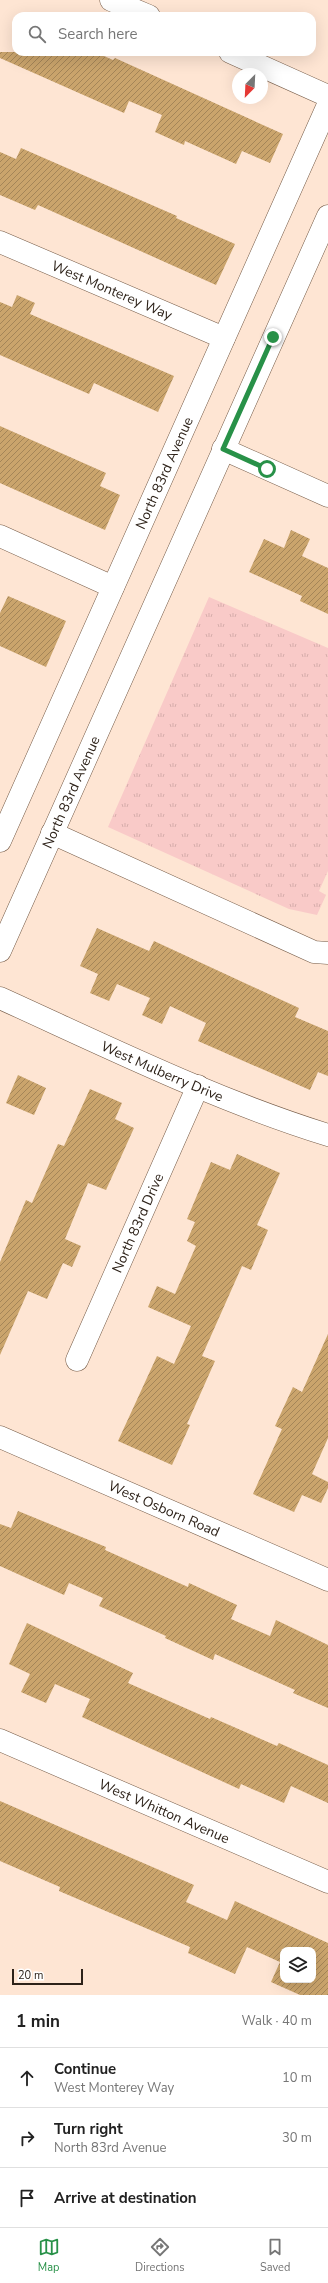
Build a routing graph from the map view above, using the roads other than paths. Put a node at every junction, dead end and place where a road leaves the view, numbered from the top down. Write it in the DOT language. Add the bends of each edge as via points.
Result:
graph roads {
  1 [pos="111,0"];
  2 [pos="140,12"];
  3 [pos="239,56"];
  4 [pos="328,96"];
  5 [pos="328,105"];
  6 [pos="328,216"];
  7 [pos="0,242"];
  8 [pos="224,338"];
  9 [pos="223,449"];
  10 [pos="328,496"];
  11 [pos="0,536"];
  12 [pos="113,587"];
  13 [pos="52,833"];
  14 [pos="2,834"];
  15 [pos="0,951"];
  16 [pos="328,953"];
  17 [pos="0,998"];
  18 [pos="198,1086"];
  19 [pos="328,1135"];
  20 [pos="77,1360"];
  21 [pos="0,1437"];
  22 [pos="328,1580"];
  23 [pos="0,1740"];
  24 [pos="328,1882"];
  1 -- 2 [label="street"];
  3 -- 4 [label="street"];
  5 -- 8 [label="street, North 83rd Avenue"];
  6 -- 9 [label="street, North 83rd Avenue"];
  7 -- 8 [label="street, West Monterey Way"];
  8 -- 12 [label="street, North 83rd Avenue"];
  9 -- 10 [label="street"];
  9 -- 13 [label="street, North 83rd Avenue"];
  11 -- 12 [label="street"];
  12 -- 14 [label="street, North 83rd Avenue"];
  13 -- 15 [label="street, North 83rd Avenue"];
  13 -- 16 [label="street" via="314,952"];
  17 -- 18 [label="street, West Mulberry Drive"];
  18 -- 19 [label="street, West Mulberry Drive" via="255,1110"];
  18 -- 20 [label="street, North 83rd Drive"];
  21 -- 22 [label="street, West Osborn Road"];
  23 -- 24 [label="street, West Whitton Avenue"];
}
